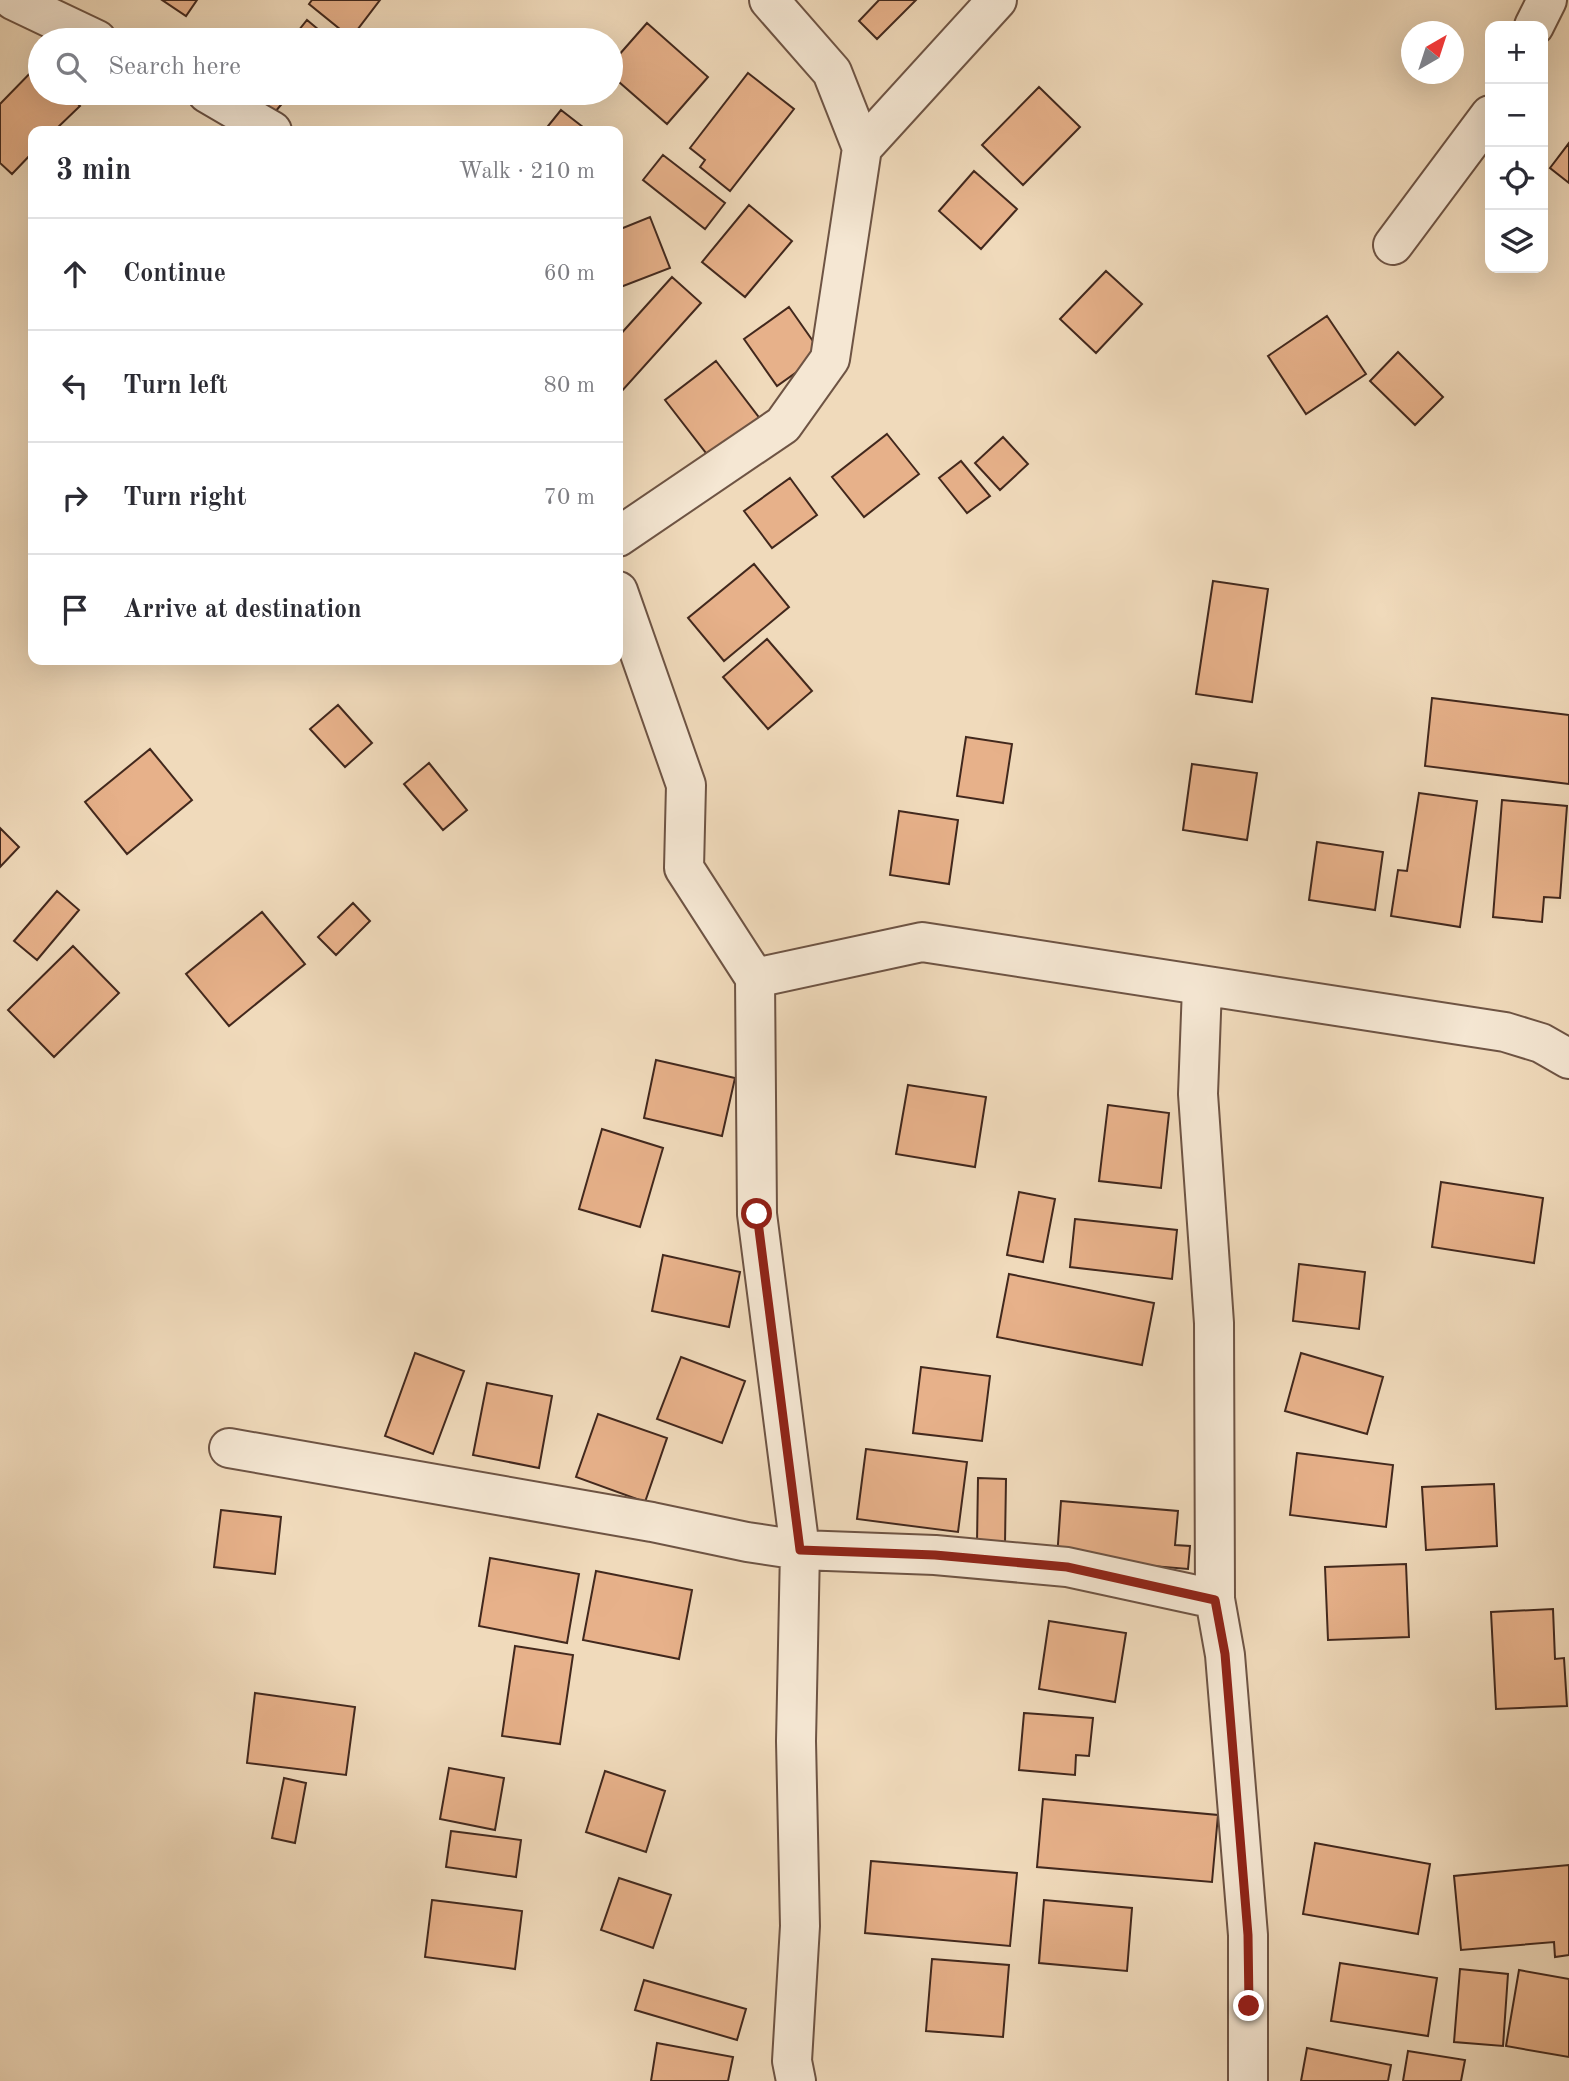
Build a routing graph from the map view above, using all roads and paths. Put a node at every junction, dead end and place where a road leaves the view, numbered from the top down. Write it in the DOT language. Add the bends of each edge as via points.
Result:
graph roads {
  1 [pos="13,0"];
  2 [pos="769,0"];
  3 [pos="997,0"];
  4 [pos="1547,0"];
  5 [pos="1536,21"];
  6 [pos="72,28"];
  7 [pos="228,105"];
  8 [pos="1485,122"];
  9 [pos="263,126"];
  10 [pos="862,148"];
  11 [pos="1393,245"];
  12 [pos="623,534"];
  13 [pos="623,606"];
  14 [pos="755,978"];
  15 [pos="1202,987"];
  16 [pos="1569,1059"];
  17 [pos="229,1448"];
  18 [pos="800,1550"];
  19 [pos="1215,1600"];
  20 [pos="796,2081"];
  21 [pos="1248,2081"];
  1 -- 6 [label="street"];
  2 -- 10 [label="street" via="832,72"];
  3 -- 10 [label="street"];
  4 -- 5 [label="street"];
  7 -- 9 [label="street"];
  8 -- 11 [label="street"];
  10 -- 12 [label="street" via="830,359 783,425"];
  13 -- 14 [label="street" via="686,785 684,868"];
  14 -- 15 [label="street" via="922,942"];
  14 -- 18 [label="street" via="757,1214"];
  15 -- 16 [label="street" via="1505,1032 1541,1043"];
  15 -- 19 [label="street" via="1198,1094 1214,1323"];
  17 -- 18 [label="street"];
  18 -- 19 [label="street" via="935,1555 1067,1567"];
  18 -- 20 [label="street" via="796,1741 800,1938 792,2061"];
  19 -- 21 [label="street" via="1225,1654 1248,1935"];
}
